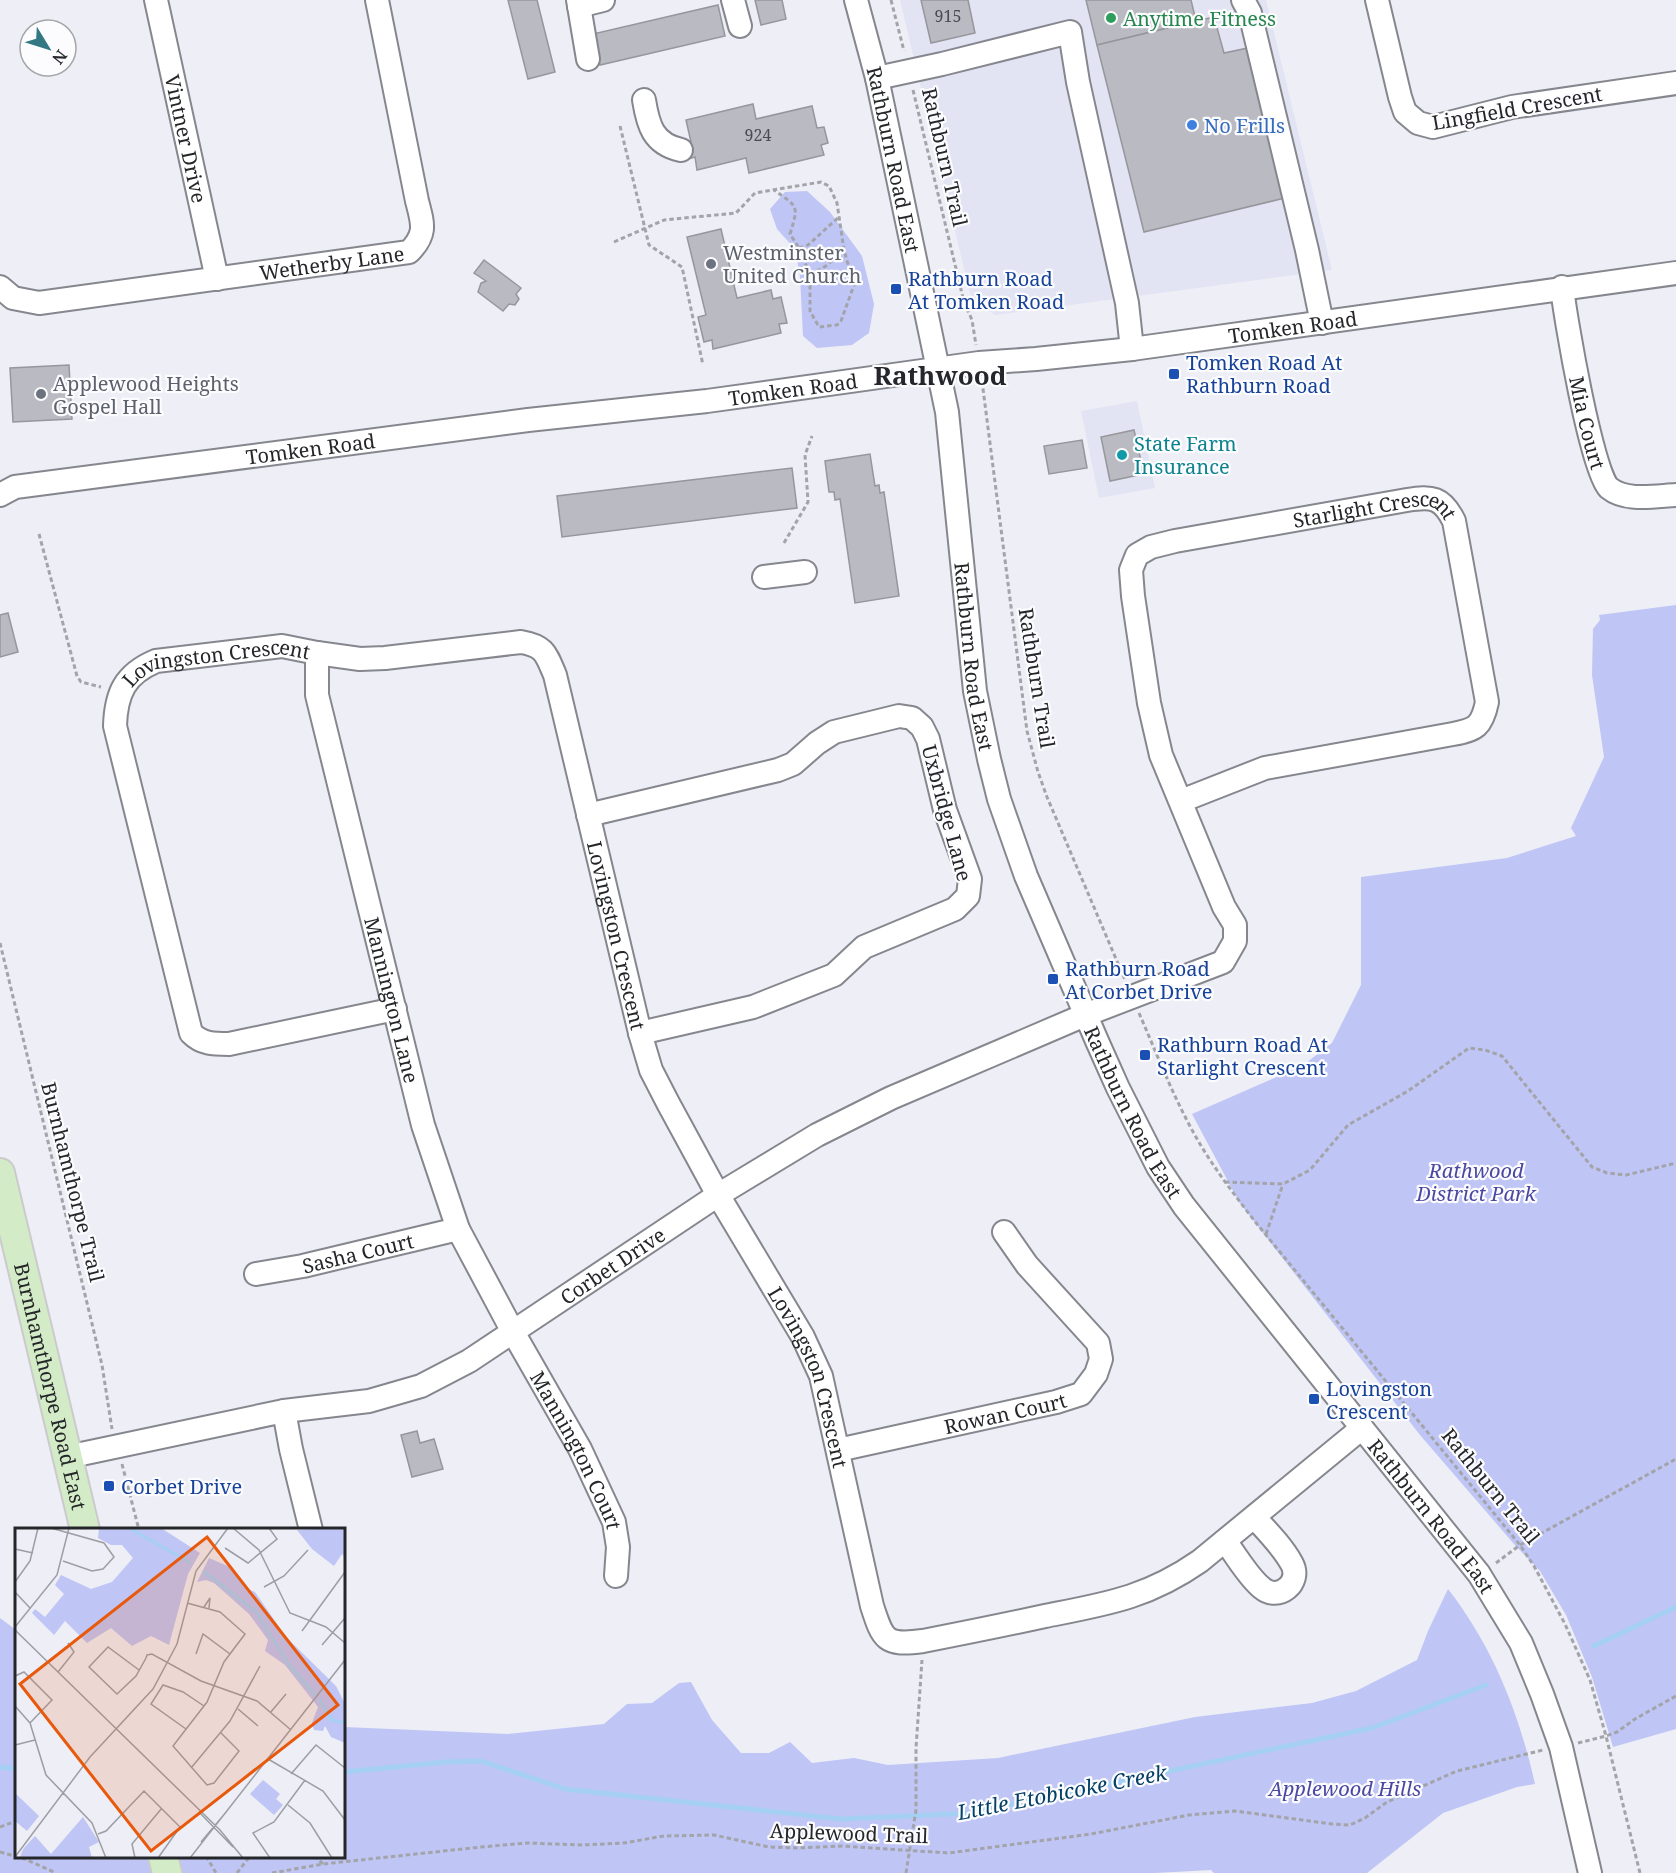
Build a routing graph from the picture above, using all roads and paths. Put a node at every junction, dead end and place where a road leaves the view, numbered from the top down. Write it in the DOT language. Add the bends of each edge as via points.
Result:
graph roads {
  1 [pos="156,0"];
  2 [pos="377,0"];
  3 [pos="603,0"];
  4 [pos="733,0"];
  5 [pos="856,0"];
  6 [pos="891,0"];
  7 [pos="1243,0"];
  8 [pos="1377,0"];
  9 [pos="579,3"];
  10 [pos="740,26"];
  11 [pos="588,59"];
  12 [pos="909,71"];
  13 [pos="877,78"];
  14 [pos="1676,83"];
  15 [pos="644,100"];
  16 [pos="620,126"];
  17 [pos="681,150"];
  18 [pos="774,190"];
  19 [pos="839,217"];
  20 [pos="645,227"];
  21 [pos="614,242"];
  22 [pos="799,248"];
  23 [pos="844,250"];
  24 [pos="1676,273"];
  25 [pos="810,275"];
  26 [pos="217,279"];
  27 [pos="0,287"];
  28 [pos="1562,287"];
  29 [pos="972,320"];
  30 [pos="1322,323"];
  31 [pos="1132,349"];
  32 [pos="703,365"];
  33 [pos="939,369"];
  34 [pos="986,405"];
  35 [pos="812,436"];
  36 [pos="5,489"];
  37 [pos="1676,495"];
  38 [pos="39,534"];
  39 [pos="784,543"];
  40 [pos="805,572"];
  41 [pos="764,577"];
  42 [pos="317,653"];
  43 [pos="121,691"];
  44 [pos="1181,801"];
  45 [pos="588,815"];
  46 [pos="0,943"];
  47 [pos="1124,976"];
  48 [pos="1135,1004"];
  49 [pos="395,1009"];
  50 [pos="1085,1015"];
  51 [pos="640,1033"];
  52 [pos="1676,1163"];
  53 [pos="0,1175"];
  54 [pos="1225,1182"];
  55 [pos="1283,1184"];
  56 [pos="718,1195"];
  57 [pos="459,1229"];
  58 [pos="1004,1232"];
  59 [pos="1266,1234"];
  60 [pos="256,1275"];
  61 [pos="513,1332"];
  62 [pos="284,1411"];
  63 [pos="1362,1428"];
  64 [pos="112,1429"];
  65 [pos="838,1450"];
  66 [pos="67,1457"];
  67 [pos="1676,1459"];
  68 [pos="121,1460"];
  69 [pos="1254,1517"];
  70 [pos="85,1528"];
  71 [pos="138,1528"];
  72 [pos="311,1528"];
  73 [pos="1225,1541"];
  74 [pos="1520,1545"];
  75 [pos="1479,1574"];
  76 [pos="616,1576"];
  77 [pos="923,1641"];
  78 [pos="1676,1696"];
  79 [pos="1606,1736"];
  80 [pos="1589,1740"];
  81 [pos="1549,1749"];
  82 [pos="15,1821"];
  83 [pos="0,1827"];
  84 [pos="911,1850"];
  85 [pos="0,1852"];
  86 [pos="15,1856"];
  87 [pos="21,1858"];
  88 [pos="163,1858"];
  89 [pos="207,1858"];
  90 [pos="249,1858"];
  91 [pos="315,1858"];
  92 [pos="323,1864"];
  93 [pos="56,1873"];
  94 [pos="167,1873"];
  95 [pos="216,1873"];
  96 [pos="237,1873"];
  97 [pos="272,1873"];
  98 [pos="906,1873"];
  99 [pos="1590,1873"];
  100 [pos="1640,1873"];
  1 -- 26 [label="street, Vintner Drive"];
  2 -- 26 [label="street, Wetherby Lane" via="423,225 419,242 409,252"];
  3 -- 9 [label="street"];
  4 -- 10 [label="street"];
  5 -- 13 [label="street, Rathburn Road East"];
  6 -- 12 [label="path, Rathburn Trail"];
  7 -- 30 [label="street" via="1250,13"];
  8 -- 14 [label="street, Lingfield Crescent" via="1400,97 1405,112 1418,123 1433,127 1512,107"];
  9 -- 11 [label="street"];
  12 -- 13 [label="street"];
  12 -- 29 [label="path, Rathburn Trail" via="964,302"];
  12 -- 31 [label="street" via="1070,32 1127,303"];
  13 -- 33 [label="street, Rathburn Road East"];
  15 -- 17 [label="street" via="646,116 660,141"];
  16 -- 20 [label="path"];
  18 -- 19 [label="path" via="821,182 829,186"];
  18 -- 20 [label="path" via="755,193 736,213 664,220"];
  18 -- 22 [label="path" via="794,204 797,213 790,234"];
  19 -- 22 [label="path"];
  19 -- 23 [label="path"];
  20 -- 21 [label="path"];
  20 -- 32 [label="path" via="649,245 682,267"];
  22 -- 25 [label="path"];
  23 -- 25 [label="path"];
  23 -- 25 [label="path" via="854,285 837,325 819,327 810,311"];
  24 -- 28 [label="street, Tomken Road"];
  26 -- 27 [label="street, Wetherby Lane" via="39,303 13,298"];
  28 -- 30 [label="street, Tomken Road"];
  28 -- 37 [label="street, Mia Court" via="1596,465 1608,488 1627,496"];
  30 -- 31 [label="street, Tomken Road"];
  31 -- 33 [label="street, Tomken Road"];
  33 -- 36 [label="street, Tomken Road" via="707,402 528,420"];
  33 -- 50 [label="street, Rathburn Road East" via="947,412 975,691 989,759 1026,876"];
  34 -- 47 [label="path, Rathburn Trail" via="1027,731 1044,788"];
  35 -- 39 [label="path" via="805,455 808,502"];
  38 -- 43 [label="path" via="76,676 89,686"];
  40 -- 41 [label="street"];
  42 -- 43 [label="street, Lovingston Crescent" via="282,646 156,661 140,668"];
  42 -- 45 [label="street, Lovingston Crescent" via="385,658 521,642 535,644 545,651 555,675"];
  42 -- 49 [label="street, Mannington Lane" via="317,695"];
  43 -- 49 [label="street, Lovingston Crescent" via="115,708 115,726 191,1033 198,1040 229,1044"];
  44 -- 44 [label="street, Starlight Crescent" via="1161,755 1149,703 1131,578 1137,555 1175,541 1407,500 1427,497 1448,508 1455,521 1486,702 1479,725 1468,731 1264,768"];
  44 -- 48 [label="street, Starlight Crescent" via="1235,925 1235,941 1223,962"];
  45 -- 51 [label="street, Lovingston Crescent"];
  45 -- 51 [label="street, Uxbridge Lane" via="778,770 793,764 834,732 899,716 912,718 928,739 945,810 970,879 968,896 955,909 864,947 834,975 753,1007"];
  46 -- 64 [label="path, Burnhamthorpe Trail" via="102,1365"];
  48 -- 50 [label="street, Corbet Drive"];
  48 -- 54 [label="path, Rathburn Trail" via="1191,1129"];
  49 -- 57 [label="street, Mannington Lane" via="423,1125"];
  50 -- 56 [label="street, Corbet Drive" via="891,1098 817,1135"];
  50 -- 63 [label="street, Rathburn Road East" via="1158,1167 1184,1206"];
  51 -- 56 [label="street, Lovingston Crescent" via="651,1070"];
  52 -- 55 [label="path" via="1626,1175 1592,1167 1502,1056 1469,1048 1408,1091 1348,1125 1310,1170"];
  53 -- 66 [label="main road, Burnhamthorpe Road East"];
  54 -- 55 [label="path"];
  54 -- 59 [label="path, Rathburn Trail"];
  55 -- 59 [label="path"];
  56 -- 61 [label="street, Corbet Drive"];
  56 -- 65 [label="street, Lovingston Crescent" via="803,1337 821,1376"];
  57 -- 60 [label="street, Sasha Court"];
  57 -- 61 [label="street, Mannington Lane"];
  58 -- 65 [label="street, Rowan Court" via="1027,1265 1098,1343 1101,1359 1096,1374 1081,1394"];
  59 -- 74 [label="path, Rathburn Trail"];
  61 -- 62 [label="street, Corbet Drive" via="420,1386 369,1401"];
  61 -- 76 [label="street, Mannington Court" via="579,1449 614,1522 618,1547"];
  62 -- 66 [label="street, Corbet Drive"];
  62 -- 72 [label="street"];
  63 -- 69 [label="street, Lovingston Crescent"];
  63 -- 75 [label="street, Rathburn Road East"];
  65 -- 77 [label="street, Lovingston Crescent" via="880,1630 889,1640 902,1644"];
  66 -- 70 [label="main road, Burnhamthorpe Road East"];
  67 -- 74 [label="path"];
  68 -- 71 [label="path"];
  69 -- 73 [label="street, Lovingston Crescent"];
  69 -- 73 [label="street" via="1293,1565 1294,1577 1284,1591 1262,1589"];
  73 -- 77 [label="street, Lovingston Crescent" via="1183,1573 1132,1597"];
  74 -- 75 [label="path"];
  74 -- 79 [label="path, Rathburn Trail" via="1565,1624 1590,1680"];
  75 -- 99 [label="street, Rathburn Road East" via="1521,1643 1542,1694 1561,1746"];
  77 -- 84 [label="path"];
  78 -- 79 [label="path"];
  79 -- 80 [label="path"];
  79 -- 100 [label="path, Rathburn Trail"];
  81 -- 84 [label="path, Applewood Trail" via="1457,1771 1387,1802 1350,1825 1235,1811 949,1852"];
  82 -- 83 [label="path"];
  84 -- 92 [label="path, Applewood Trail" via="769,1847 704,1835 593,1845 481,1846"];
  84 -- 98 [label="path"];
  85 -- 86 [label="path"];
  87 -- 93 [label="path"];
  88 -- 94 [label="main road"];
  89 -- 95 [label="path"];
  90 -- 96 [label="path"];
  91 -- 92 [label="path"];
  92 -- 97 [label="path, Applewood Trail"];
}
